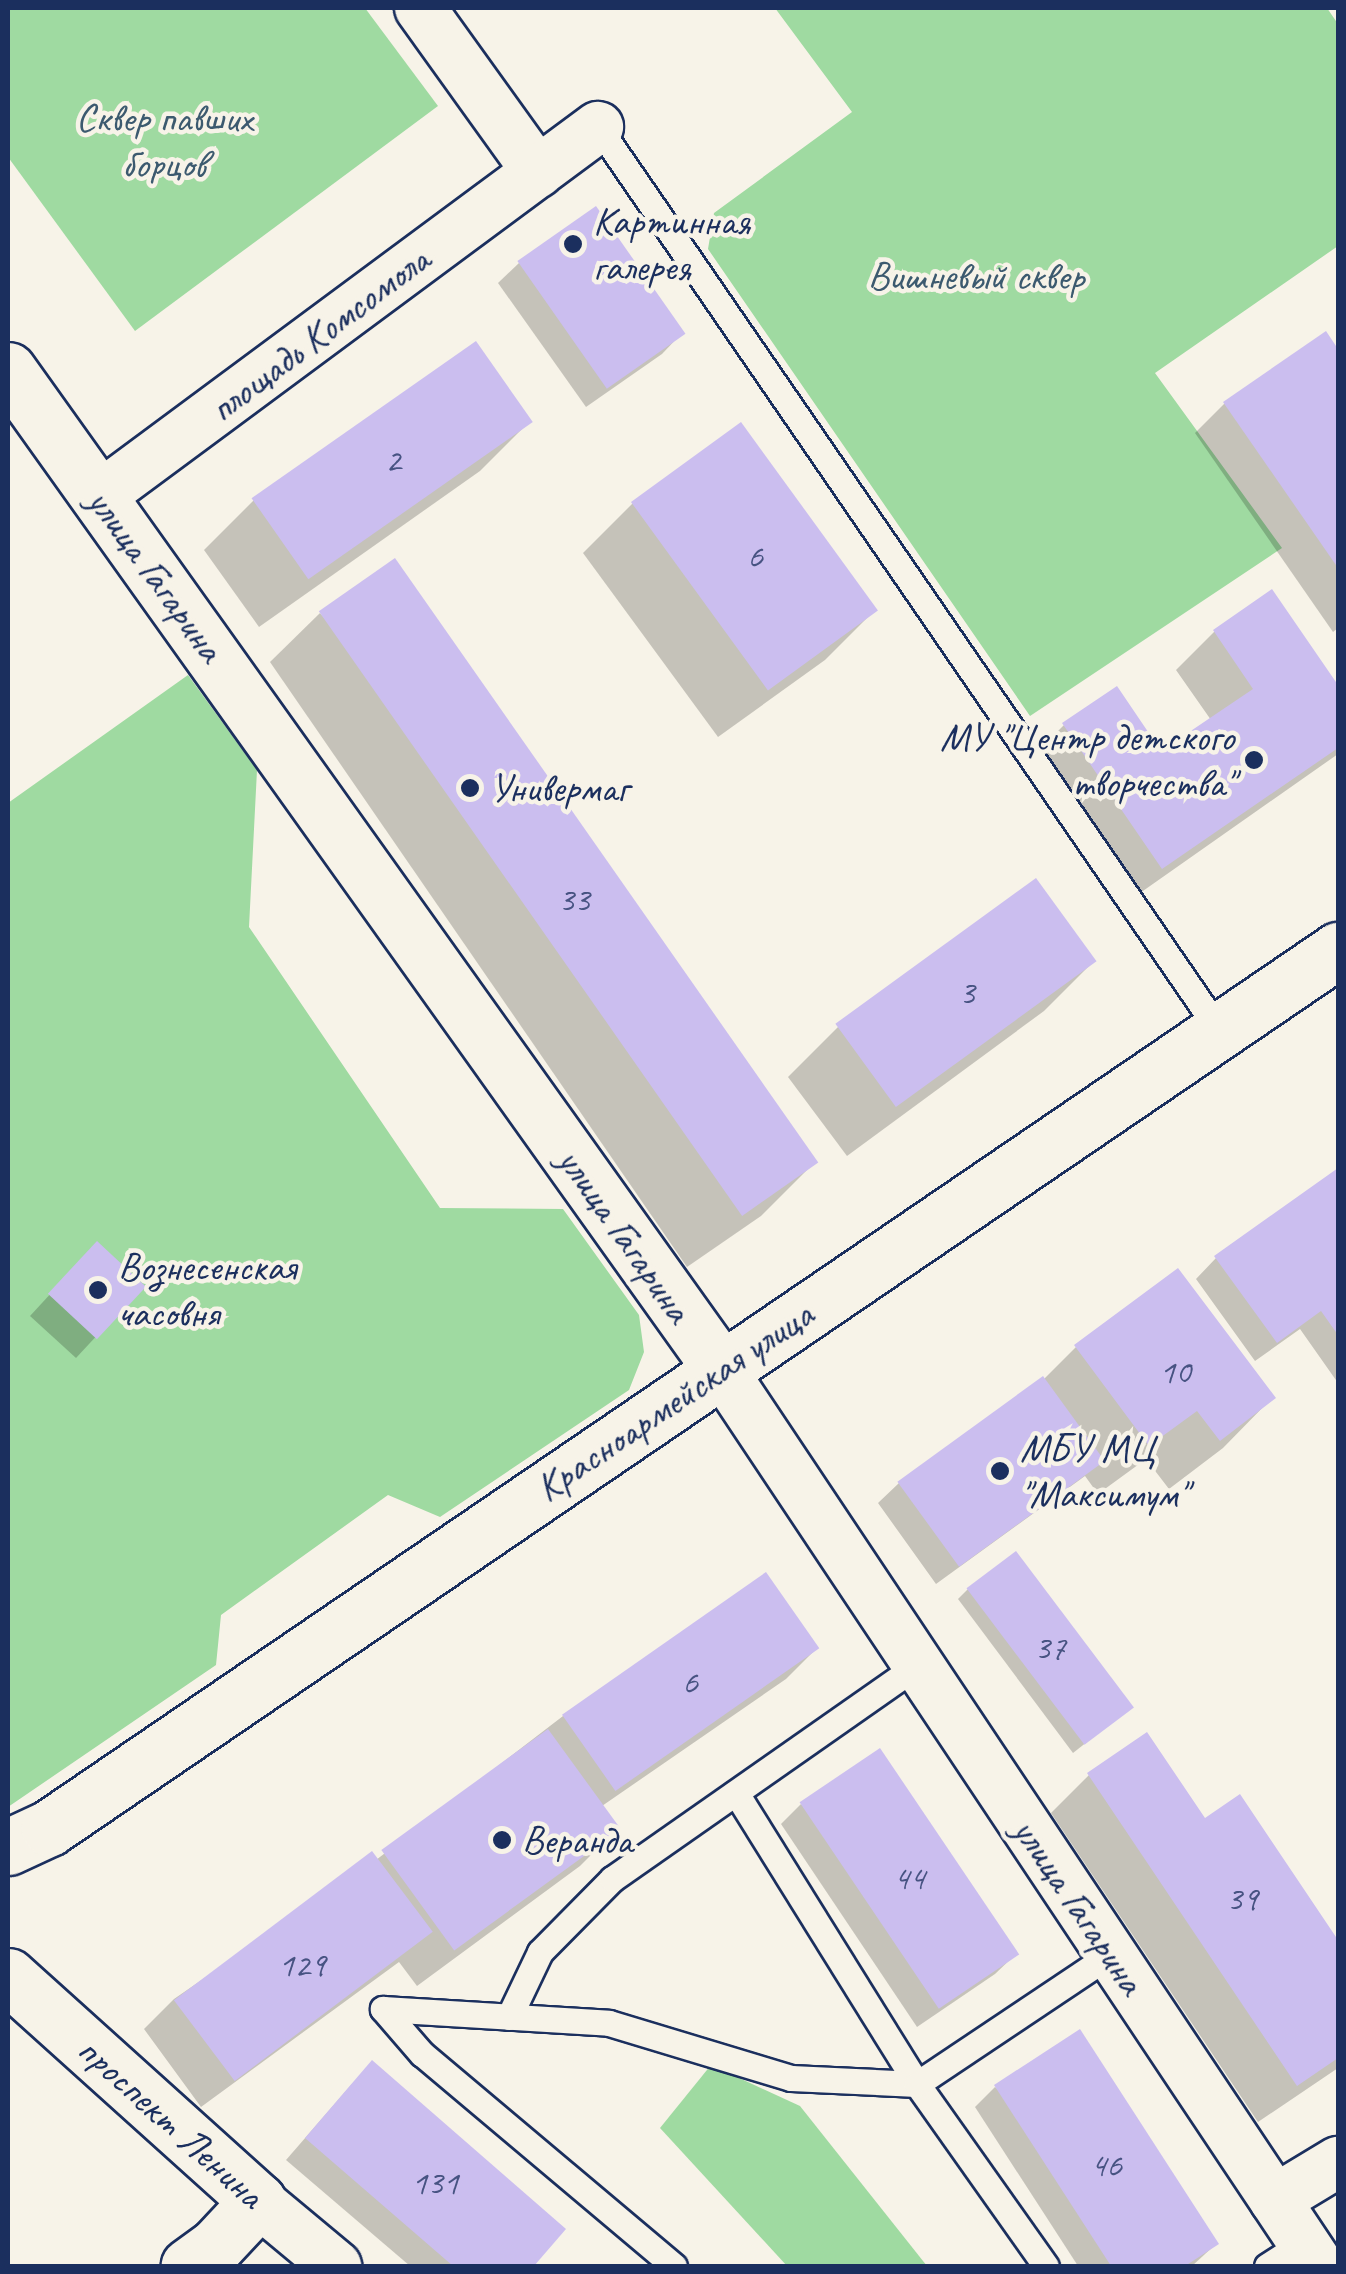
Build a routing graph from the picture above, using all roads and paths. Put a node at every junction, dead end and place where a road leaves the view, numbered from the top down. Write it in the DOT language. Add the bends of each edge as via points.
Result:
graph roads {
  1 [pos="420,8"];
  2 [pos="598,127"];
  3 [pos="538,172"];
  4 [pos="8,370"];
  5 [pos="100,496"];
  6 [pos="1338,950"];
  7 [pos="1221,1033"];
  8 [pos="720,1369"];
  9 [pos="918,1664"];
  10 [pos="736,1793"];
  11 [pos="8,1848"];
  12 [pos="1111,1954"];
  13 [pos="8,1976"];
  14 [pos="510,2017"];
  15 [pos="917,2084"];
  16 [pos="1338,2162"];
  17 [pos="1275,2200"];
  18 [pos="258,2202"];
  19 [pos="1296,2259"];
  20 [pos="188,2266"];
  21 [pos="336,2266"];
  22 [pos="674,2266"];
  23 [pos="1046,2266"];
  1 -- 3 [label="street"];
  2 -- 3 [label="street, площадь Комсомола"];
  2 -- 7 [label="lane"];
  3 -- 5 [label="street, площадь Комсомола"];
  4 -- 5 [label="street, улица Гагарина"];
  5 -- 8 [label="street, улица Гагарина"];
  6 -- 7 [label="street, Красноармейская улица"];
  7 -- 8 [label="street, Красноармейская улица"];
  8 -- 9 [label="street, улица Гагарина"];
  8 -- 11 [label="street, Красноармейская улица" via="49,1828"];
  9 -- 10 [label="lane"];
  9 -- 12 [label="street, улица Гагарина"];
  10 -- 14 [label="lane" via="612,1879 540,1952"];
  10 -- 15 [label="lane"];
  12 -- 15 [label="lane"];
  12 -- 17 [label="street, улица Гагарина"];
  13 -- 18 [label="street, проспект Ленина"];
  14 -- 15 [label="lane" via="609,2023 792,2078"];
  14 -- 22 [label="lane" via="382,2009 422,2054"];
  15 -- 23 [label="lane"];
  16 -- 17 [label="street"];
  17 -- 19 [label="street, улица Гагарина"];
  18 -- 20 [label="street"];
  18 -- 21 [label="street, проспект Ленина"];
}
